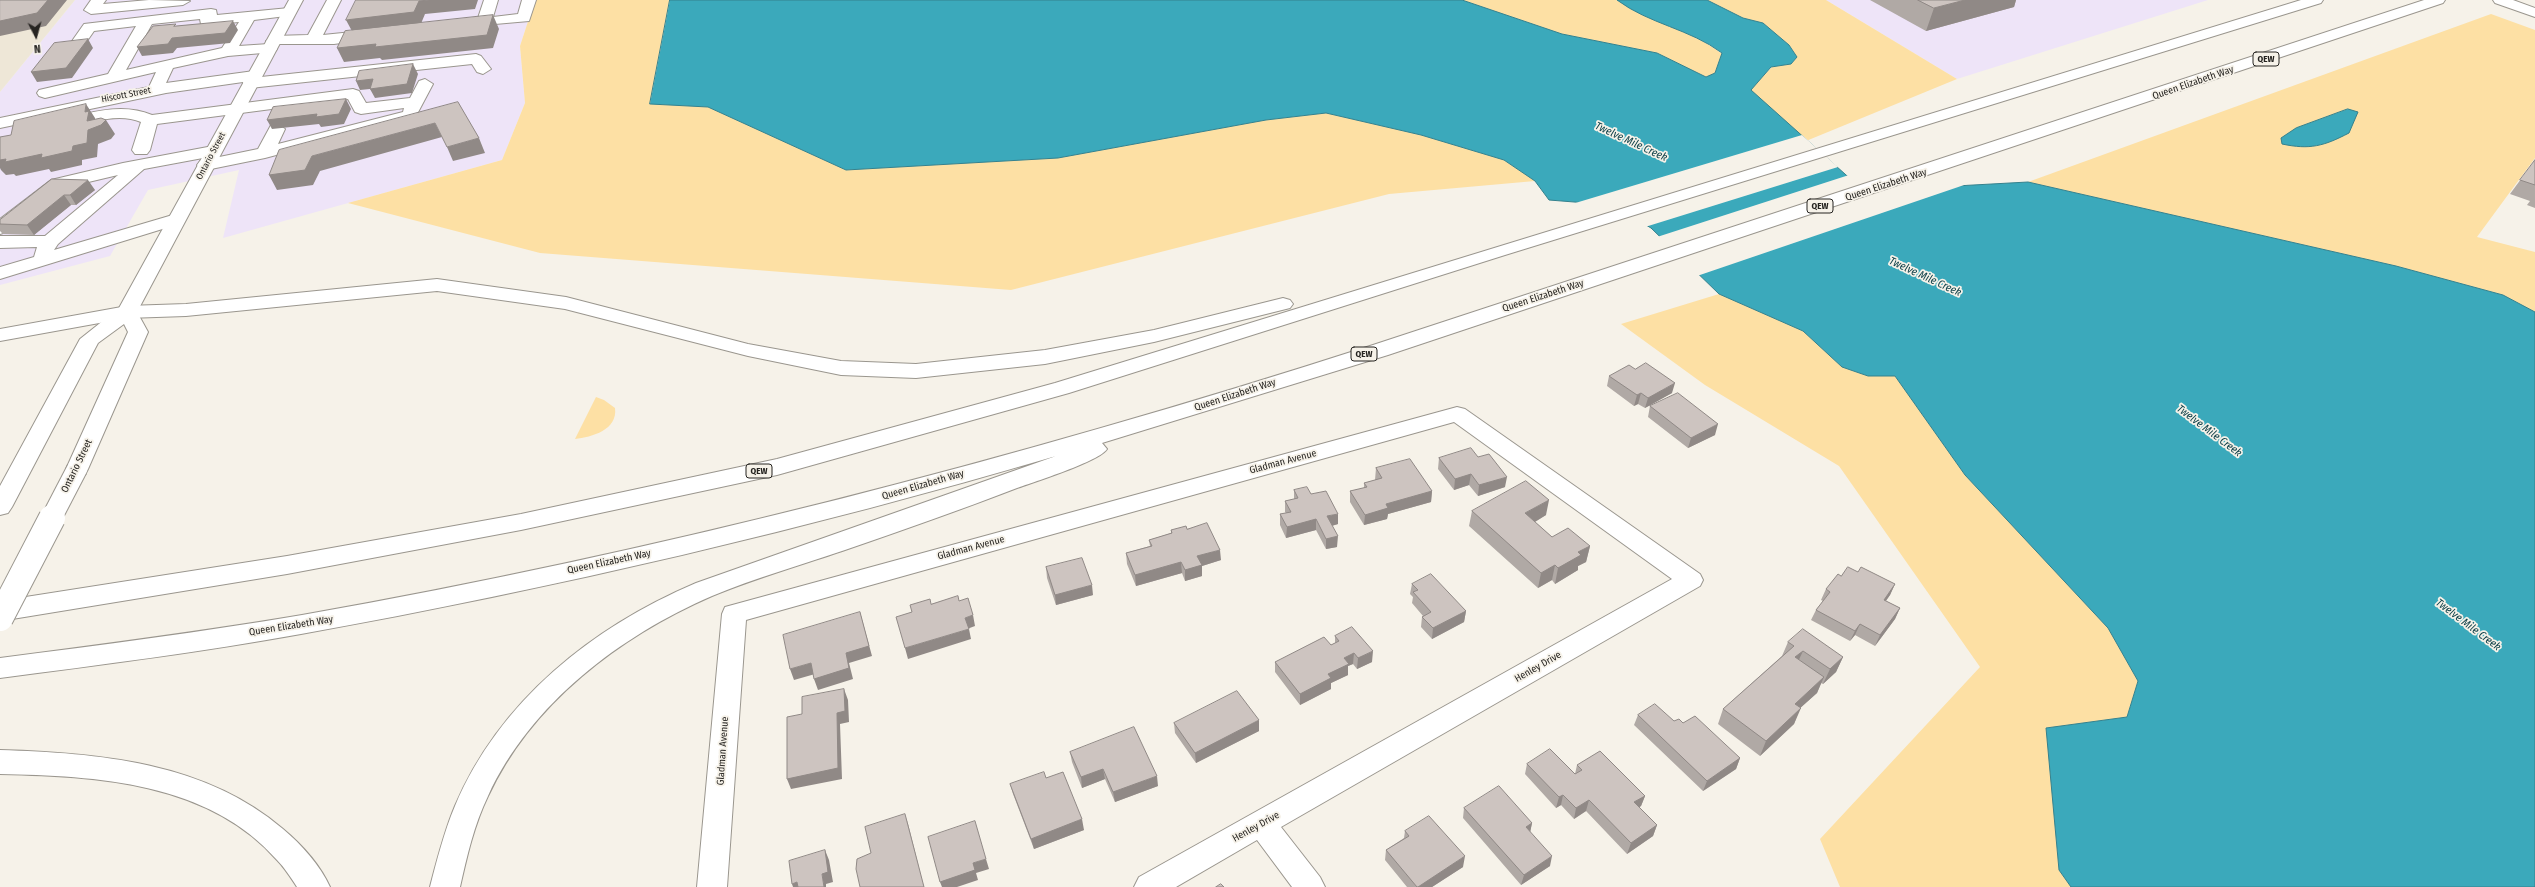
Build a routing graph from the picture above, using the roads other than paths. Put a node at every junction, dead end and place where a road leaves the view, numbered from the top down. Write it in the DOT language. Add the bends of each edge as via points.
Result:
graph roads {
  1 [pos="99,0"];
  2 [pos="198,0"];
  3 [pos="334,0"];
  4 [pos="491,0"];
  5 [pos="529,0"];
  6 [pos="2316,0"];
  7 [pos="2438,0"];
  8 [pos="2500,0"];
  9 [pos="145,2"];
  10 [pos="293,6"];
  11 [pos="2535,13"];
  12 [pos="249,17"];
  13 [pos="147,20"];
  14 [pos="484,22"];
  15 [pos="452,26"];
  16 [pos="209,27"];
  17 [pos="389,33"];
  18 [pos="313,40"];
  19 [pos="271,45"];
  20 [pos="184,47"];
  21 [pos="73,51"];
  22 [pos="228,51"];
  23 [pos="194,59"];
  24 [pos="167,66"];
  25 [pos="483,69"];
  26 [pos="114,77"];
  27 [pos="252,79"];
  28 [pos="425,84"];
  29 [pos="155,90"];
  30 [pos="416,102"];
  31 [pos="236,108"];
  32 [pos="33,115"];
  33 [pos="301,117"];
  34 [pos="150,120"];
  35 [pos="0,123"];
  36 [pos="14,136"];
  37 [pos="306,142"];
  38 [pos="284,148"];
  39 [pos="265,152"];
  40 [pos="140,158"];
  41 [pos="209,158"];
  42 [pos="176,219"];
  43 [pos="0,228"];
  44 [pos="50,241"];
  45 [pos="0,242"];
  46 [pos="1498,251"];
  47 [pos="40,260"];
  48 [pos="0,273"];
  49 [pos="127,312"];
  50 [pos="0,335"];
  51 [pos="1182,412"];
  52 [pos="1470,424"];
  53 [pos="0,506"];
  54 [pos="0,611"];
  55 [pos="0,618"];
  56 [pos="0,668"];
  57 [pos="0,762"];
  58 [pos="1262,824"];
  59 [pos="315,887"];
  60 [pos="445,887"];
  61 [pos="712,887"];
  62 [pos="1149,887"];
  63 [pos="1310,887"];
  1 -- 9 [label="main road" via="91,10"];
  2 -- 9 [label="main road"];
  3 -- 18 [label="main road"];
  4 -- 14 [label="main road"];
  5 -- 14 [label="main road" via="524,18"];
  6 -- 46 [label="main road, QEW"];
  7 -- 51 [label="main road, Queen Elizabeth Way / QEW" via="2094,117"];
  8 -- 11 [label="main road"];
  10 -- 12 [label="main road"];
  10 -- 19 [label="main road, Ontario Street"];
  12 -- 16 [label="main road" via="221,20"];
  12 -- 22 [label="main road"];
  13 -- 16 [label="main road" via="211,13"];
  13 -- 21 [label="main road" via="89,27"];
  13 -- 26 [label="main road"];
  14 -- 15 [label="main road"];
  16 -- 23 [label="main road" via="199,40"];
  17 -- 18 [label="main road"];
  18 -- 19 [label="main road"];
  19 -- 22 [label="main road"];
  19 -- 27 [label="main road, Ontario Street"];
  20 -- 24 [label="main road"];
  22 -- 23 [label="main road"];
  23 -- 24 [label="main road"];
  24 -- 26 [label="main road"];
  24 -- 29 [label="main road"];
  25 -- 27 [label="main road, Hiscott Street" via="476,59"];
  26 -- 32 [label="main road" via="49,86"];
  27 -- 29 [label="main road, Hiscott Street"];
  27 -- 31 [label="main road, Ontario Street"];
  28 -- 30 [label="main road"];
  29 -- 32 [label="main road, Hiscott Street"];
  30 -- 33 [label="main road" via="360,109 353,94 328,97"];
  30 -- 37 [label="main road" via="409,115"];
  31 -- 33 [label="main road" via="292,102"];
  31 -- 34 [label="main road"];
  31 -- 41 [label="main road, Ontario Street"];
  32 -- 35 [label="main road, Hiscott Street"];
  33 -- 37 [label="main road"];
  33 -- 38 [label="main road"];
  33 -- 39 [label="main road"];
  34 -- 36 [label="main road" via="140,114 97,117"];
  34 -- 40 [label="main road"];
  37 -- 38 [label="main road"];
  38 -- 39 [label="main road"];
  39 -- 41 [label="main road"];
  40 -- 41 [label="main road"];
  40 -- 43 [label="main road" via="57,184"];
  40 -- 44 [label="main road"];
  41 -- 42 [label="main road, Ontario Street"];
  42 -- 47 [label="main road"];
  42 -- 49 [label="main road, Ontario Street"];
  44 -- 45 [label="main road"];
  44 -- 47 [label="main road"];
  46 -- 49 [label="main road" via="1154,336 1045,357 916,371 841,368 748,350 566,303 437,285 186,310"];
  46 -- 54 [label="main road, QEW" via="1062,388 778,466 521,522 287,566"];
  47 -- 48 [label="main road"];
  49 -- 50 [label="main road"];
  49 -- 53 [label="main road, Ontario Street" via="90,339"];
  49 -- 55 [label="main road, Ontario Street, bridge" via="138,332 77,469"];
  51 -- 56 [label="main road, Queen Elizabeth Way / QEW" via="876,498 658,552 350,617"];
  51 -- 60 [label="main road" via="969,498 710,588 664,608 620,633 563,675 519,722 480,781 455,843"];
  52 -- 58 [label="main road, Henley Drive" via="1691,580"];
  52 -- 61 [label="main road, Gladman Avenue" via="1457,414 734,614"];
  57 -- 59 [label="main road" via="97,766 137,774 207,794 264,827 304,870"];
  58 -- 62 [label="main road, Henley Drive"];
  58 -- 63 [label="main road"];
}
